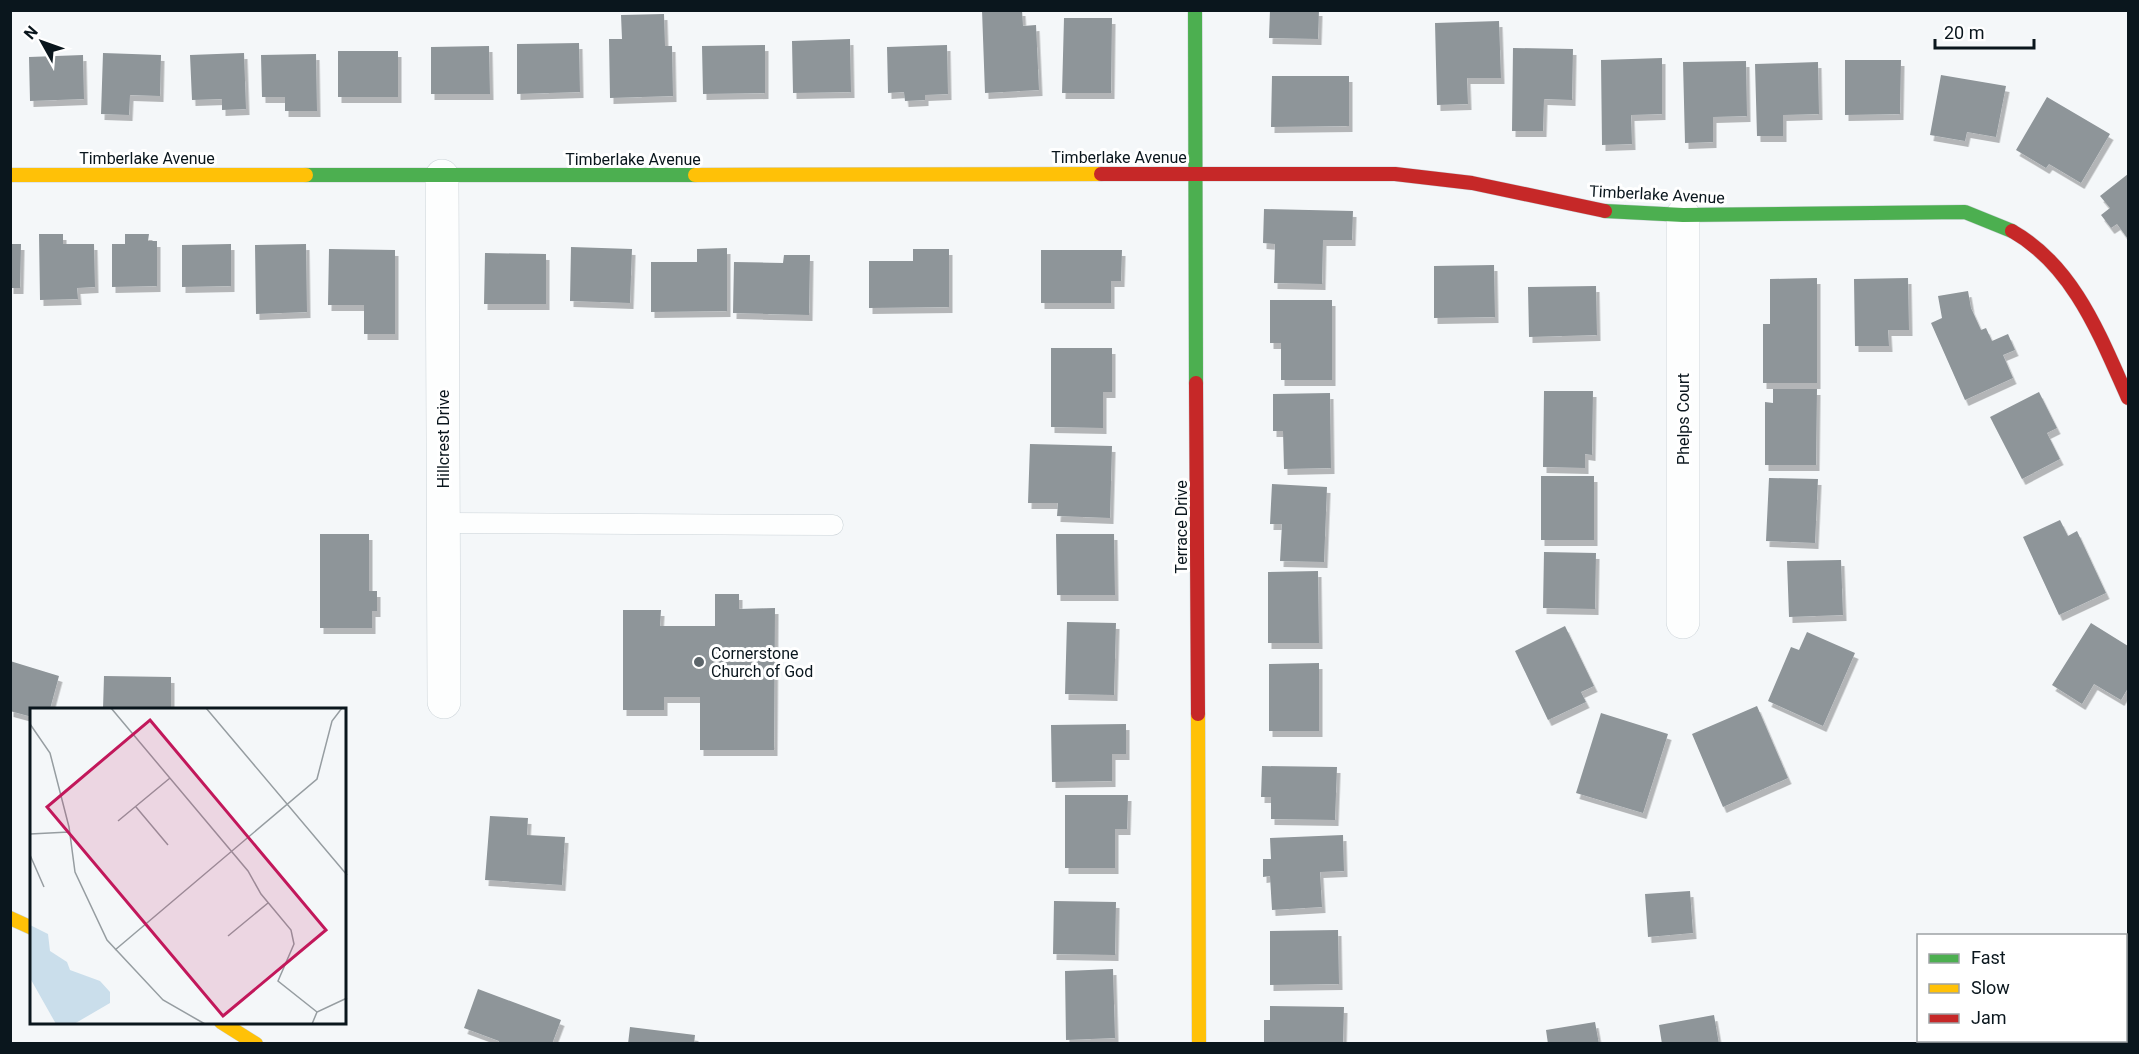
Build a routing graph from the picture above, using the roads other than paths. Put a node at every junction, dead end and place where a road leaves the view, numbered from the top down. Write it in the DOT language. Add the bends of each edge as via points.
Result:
graph roads {
  1 [pos="1195,10"];
  2 [pos="1195,174"];
  3 [pos="10,175"];
  4 [pos="442,176"];
  5 [pos="1683,215"];
  6 [pos="2128,398"];
  7 [pos="444,523"];
  8 [pos="833,525"];
  9 [pos="1683,622"];
  10 [pos="444,702"];
  11 [pos="10,918"];
  12 [pos="30,927"];
  13 [pos="223,1024"];
  14 [pos="256,1044"];
  15 [pos="1199,1044"];
  1 -- 2 [label="street, Terrace Drive"];
  2 -- 4 [label="street, Timberlake Avenue"];
  2 -- 5 [label="street, Timberlake Avenue" via="1395,174 1472,183 1598,211"];
  2 -- 15 [label="street, Terrace Drive"];
  3 -- 4 [label="street, Timberlake Avenue"];
  4 -- 7 [label="street, Hillcrest Drive"];
  5 -- 6 [label="street, Timberlake Avenue" via="1965,212 1994,219 2031,240 2062,270 2092,321"];
  5 -- 9 [label="street, Phelps Court"];
  7 -- 8 [label="lane"];
  7 -- 10 [label="street, Hillcrest Drive"];
  11 -- 12 [label="street"];
  13 -- 14 [label="street"];
}
